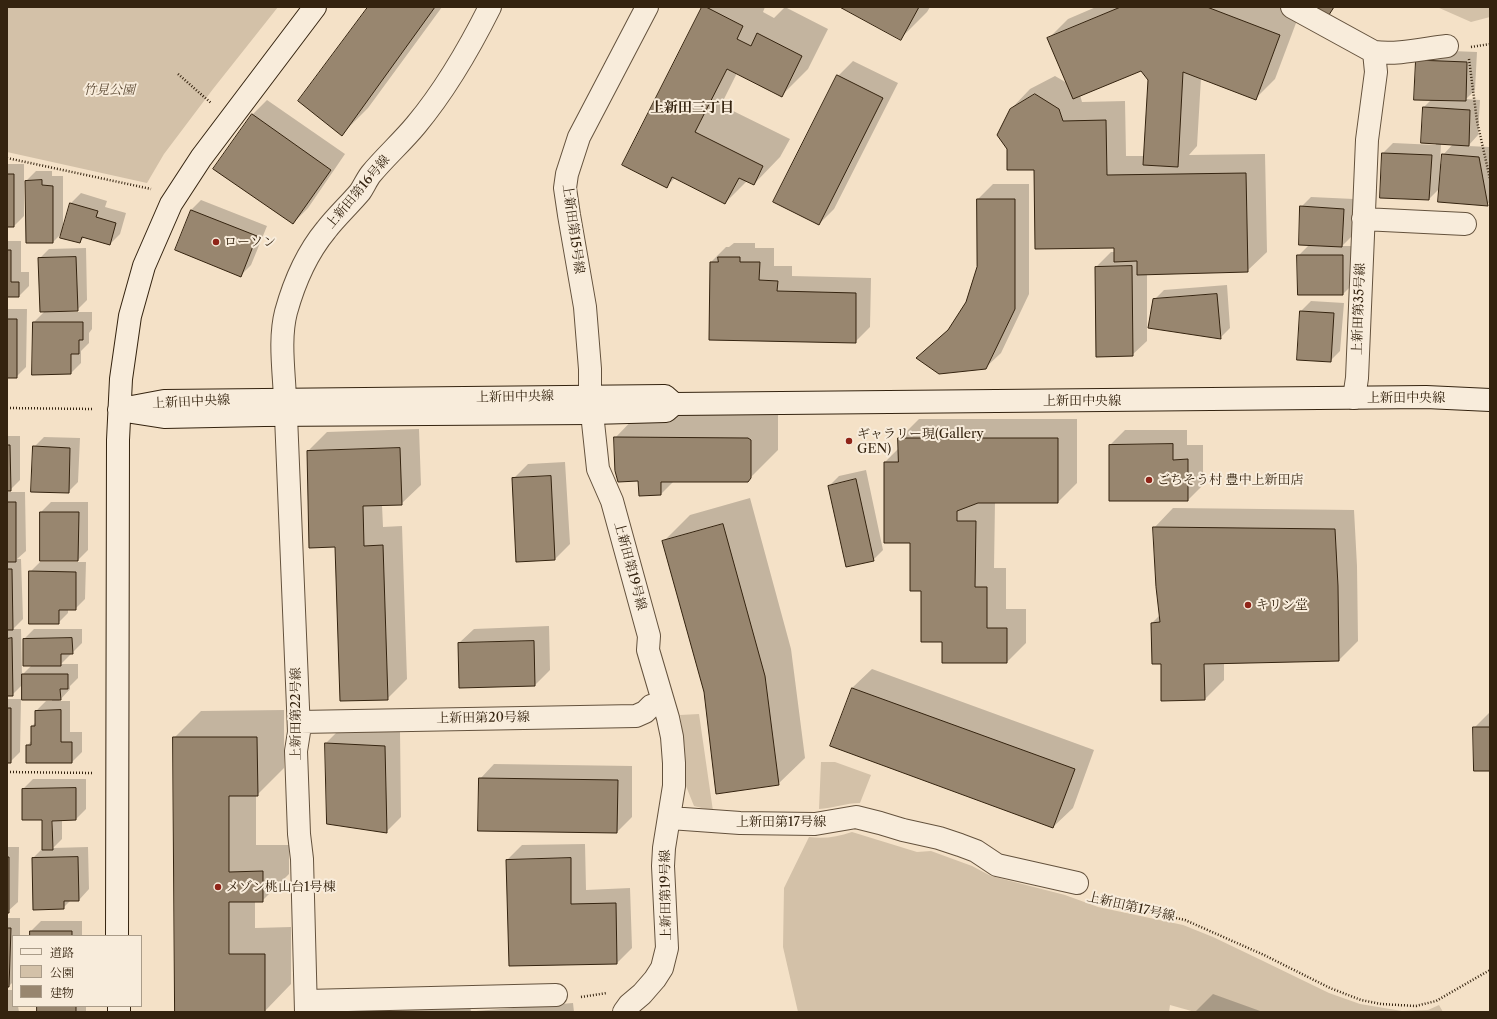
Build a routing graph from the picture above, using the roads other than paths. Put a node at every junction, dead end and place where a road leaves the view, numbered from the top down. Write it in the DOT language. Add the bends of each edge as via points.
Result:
graph roads {
  1 [pos="315,7"];
  2 [pos="490,7"];
  3 [pos="647,7"];
  4 [pos="1292,7"];
  5 [pos="1447,46"];
  6 [pos="1374,52"];
  7 [pos="1363,219"];
  8 [pos="1464,224"];
  9 [pos="1354,398"];
  10 [pos="1490,400"];
  11 [pos="591,405"];
  12 [pos="286,407"];
  13 [pos="119,410"];
  14 [pos="663,702"];
  15 [pos="299,722"];
  16 [pos="670,818"];
  17 [pos="1077,883"];
  18 [pos="118,935"];
  19 [pos="556,995"];
  20 [pos="306,1007"];
  21 [pos="624,1012"];
  1 -- 13 [label="street" via="201,158 171,204 144,266 130,316"];
  2 -- 12 [label="street, 上新田第16号線" via="441,93 339,214 314,246 300,273 286,312 284,326"];
  3 -- 11 [label="street, 上新田第15号線" via="579,137 565,188 585,307"];
  4 -- 6 [label="street"];
  5 -- 6 [label="street" via="1387,54"];
  6 -- 7 [label="street, 上新田第35号線" via="1376,72 1367,140"];
  7 -- 8 [label="street"];
  7 -- 9 [label="street, 上新田第35号線"];
  9 -- 10 [label="street, 上新田中央線" via="1426,397"];
  9 -- 11 [label="street, 上新田中央線" via="674,404 665,396"];
  11 -- 12 [label="street, 上新田中央線"];
  11 -- 14 [label="street, 上新田第19号線" via="598,469 612,501 649,636 648,650"];
  12 -- 13 [label="street, 上新田中央線" via="164,401"];
  12 -- 15 [label="street, 上新田第22号線"];
  13 -- 18 [label="street"];
  14 -- 15 [label="street, 上新田第20号線" via="636,716"];
  14 -- 16 [label="street, 上新田第19号線" via="672,738 674,763"];
  15 -- 20 [label="street, 上新田第22号線" via="296,751"];
  16 -- 17 [label="street, 上新田第17号線" via="740,823 815,824 856,817 960,845 976,851 997,865"];
  16 -- 21 [label="street, 上新田第19号線" via="663,866 667,948 662,968 655,979"];
  19 -- 20 [label="street"];
}
